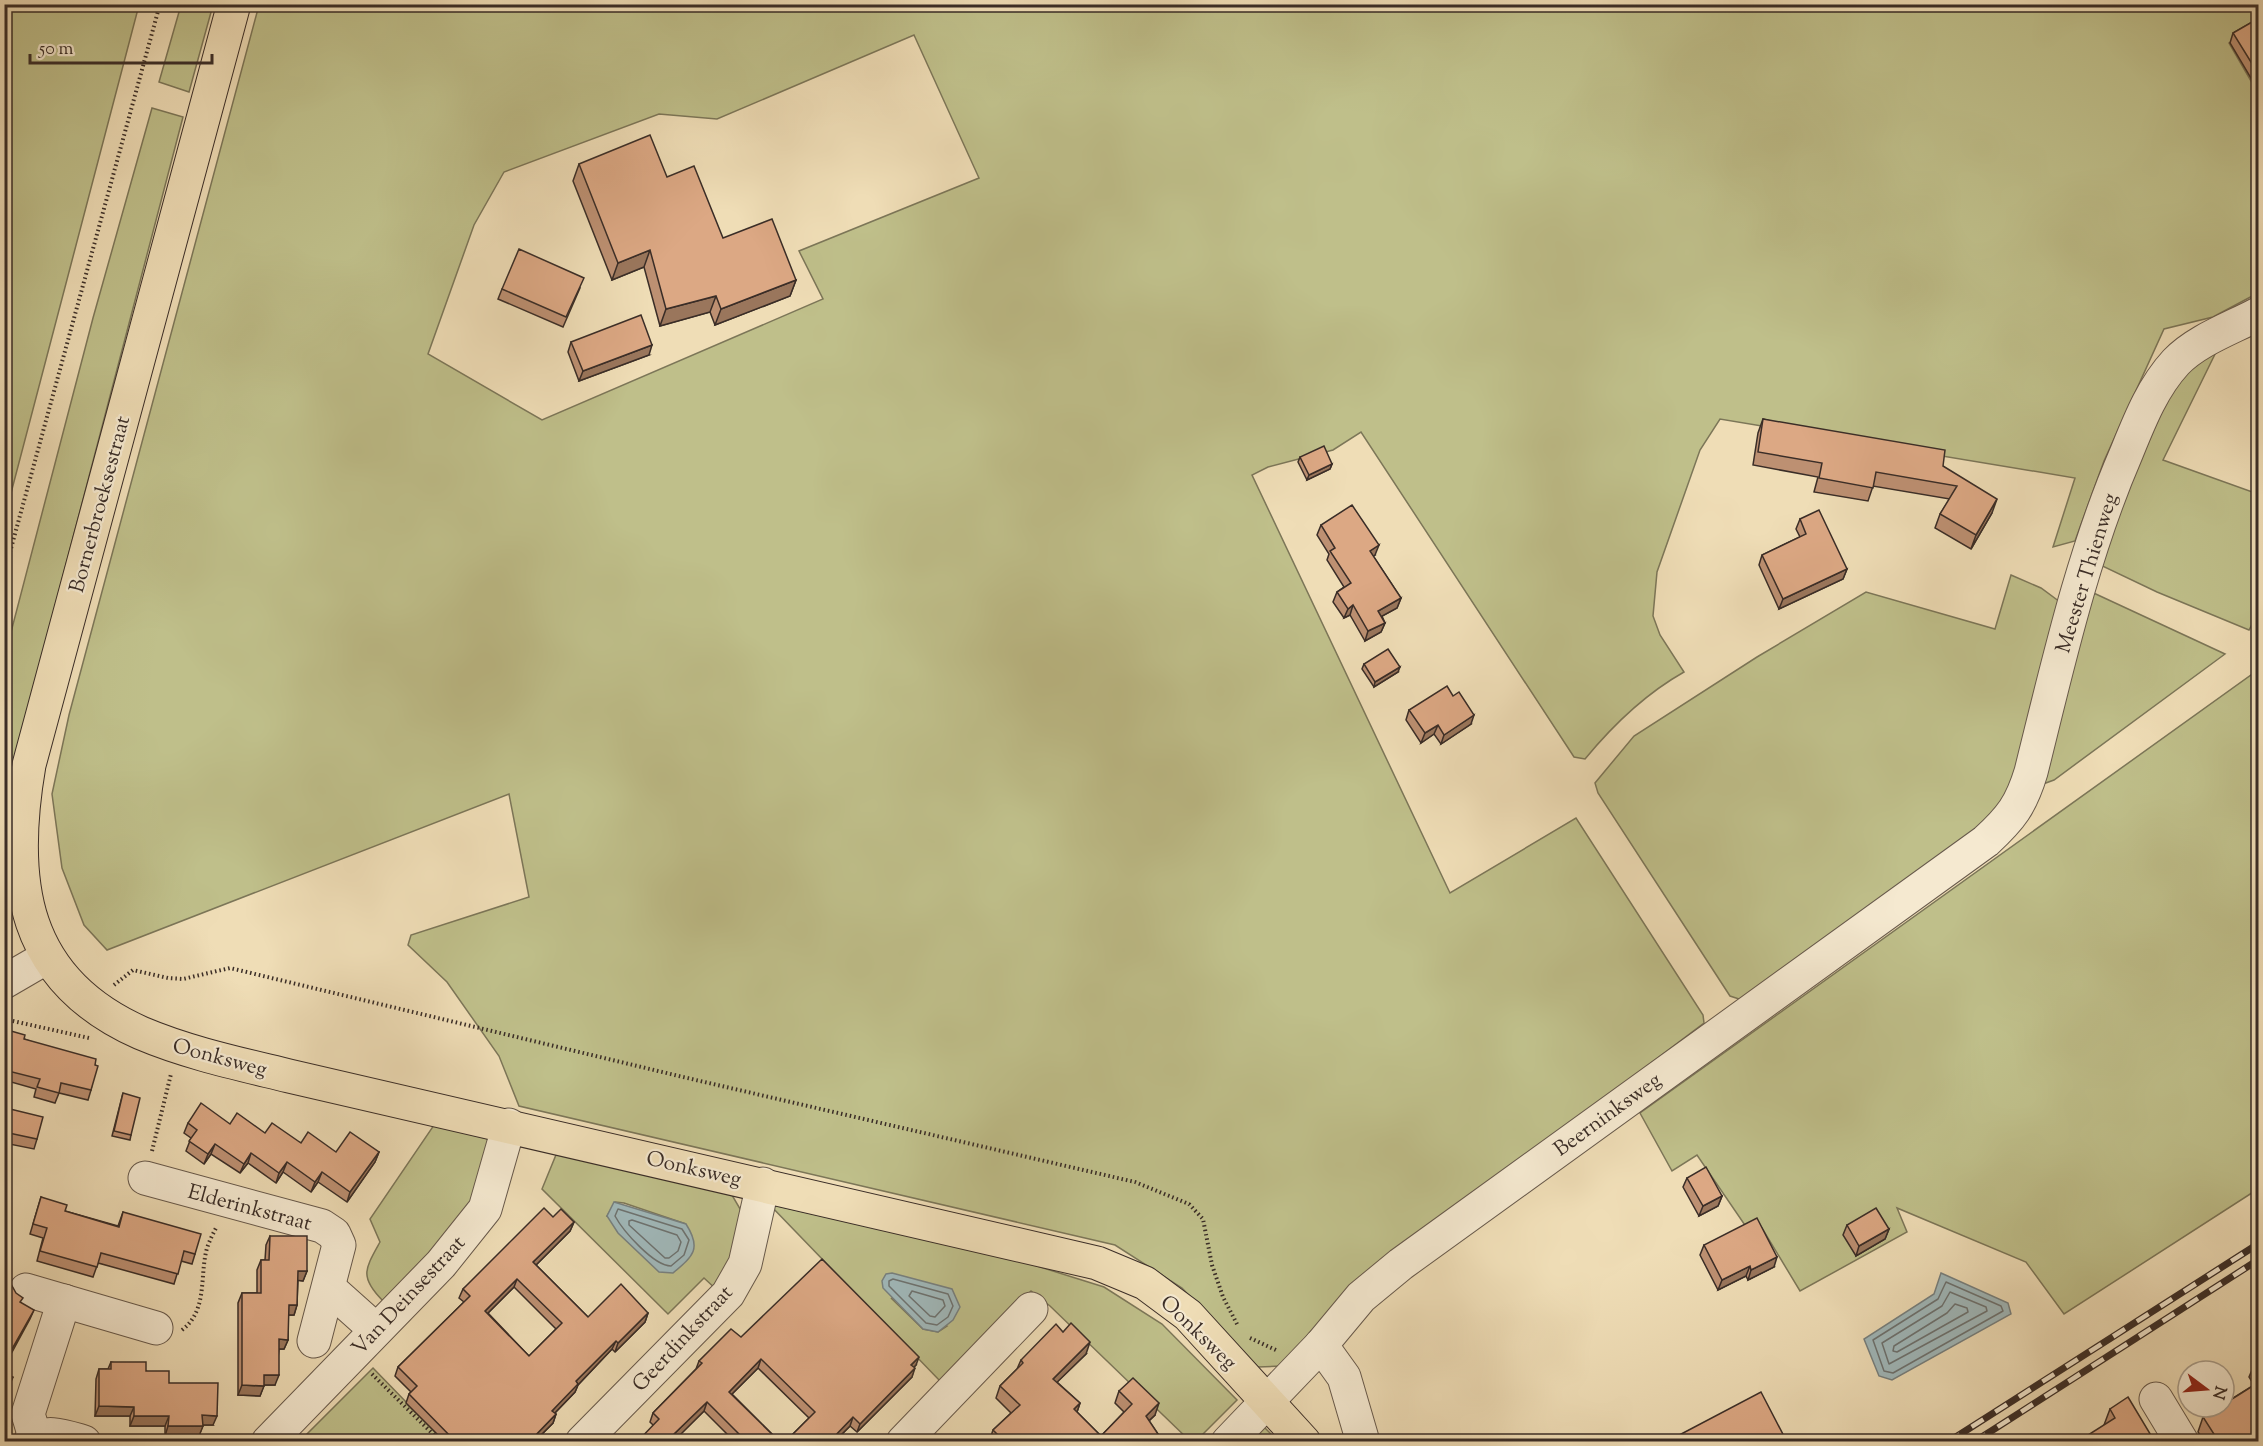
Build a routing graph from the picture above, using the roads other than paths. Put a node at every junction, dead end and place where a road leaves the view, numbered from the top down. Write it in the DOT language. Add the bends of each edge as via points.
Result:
graph roads {
  1 [pos="234,4"];
  2 [pos="2259,314"];
  3 [pos="2013,816"];
  4 [pos="47,957"];
  5 [pos="4,982"];
  6 [pos="508,1125"];
  7 [pos="145,1178"];
  8 [pos="764,1184"];
  9 [pos="329,1288"];
  10 [pos="26,1290"];
  11 [pos="64,1301"];
  12 [pos="1030,1309"];
  13 [pos="156,1328"];
  14 [pos="376,1330"];
  15 [pos="314,1341"];
  16 [pos="1322,1345"];
  17 [pos="2156,1399"];
  18 [pos="1269,1401"];
  19 [pos="285,1436"];
  20 [pos="33,1439"];
  21 [pos="84,1442"];
  22 [pos="582,1442"];
  23 [pos="903,1442"];
  24 [pos="1228,1442"];
  25 [pos="1304,1442"];
  26 [pos="1363,1442"];
  27 [pos="2182,1442"];
  1 -- 4 [label="main road, Bornerbroeksestraat" via="29,765 19,848 33,925"];
  2 -- 3 [label="street, Meester Thienweg" via="2178,360 2145,409 2102,509 2025,793"];
  3 -- 16 [label="street, Beerninksweg" via="1986,841 1401,1264 1361,1296"];
  4 -- 5 [label="street"];
  4 -- 6 [label="main road, Oonksweg" via="75,990 97,1008 178,1047"];
  6 -- 8 [label="main road, Oonksweg"];
  6 -- 14 [label="street, Van Deinsestraat" via="485,1209 441,1264"];
  7 -- 9 [label="street, Elderinkstraat" via="322,1226 334,1234 339,1245"];
  8 -- 18 [label="main road, Oonksweg" via="1097,1263 1125,1273 1188,1315"];
  8 -- 22 [label="street, Geerdinkstraat" via="745,1264 728,1294"];
  9 -- 14 [label="street"];
  9 -- 15 [label="street, Elderinkstraat"];
  10 -- 11 [label="street"];
  11 -- 13 [label="street"];
  11 -- 20 [label="street" via="28,1414"];
  12 -- 23 [label="street"];
  14 -- 19 [label="street, Van Deinsestraat"];
  16 -- 18 [label="street, Beerninksweg"];
  16 -- 26 [label="street" via="1344,1377"];
  17 -- 27 [label="street"];
  18 -- 24 [label="street, Beerninksweg"];
  18 -- 25 [label="main road, Oonksweg"];
  20 -- 21 [label="street" via="49,1434"];
}
